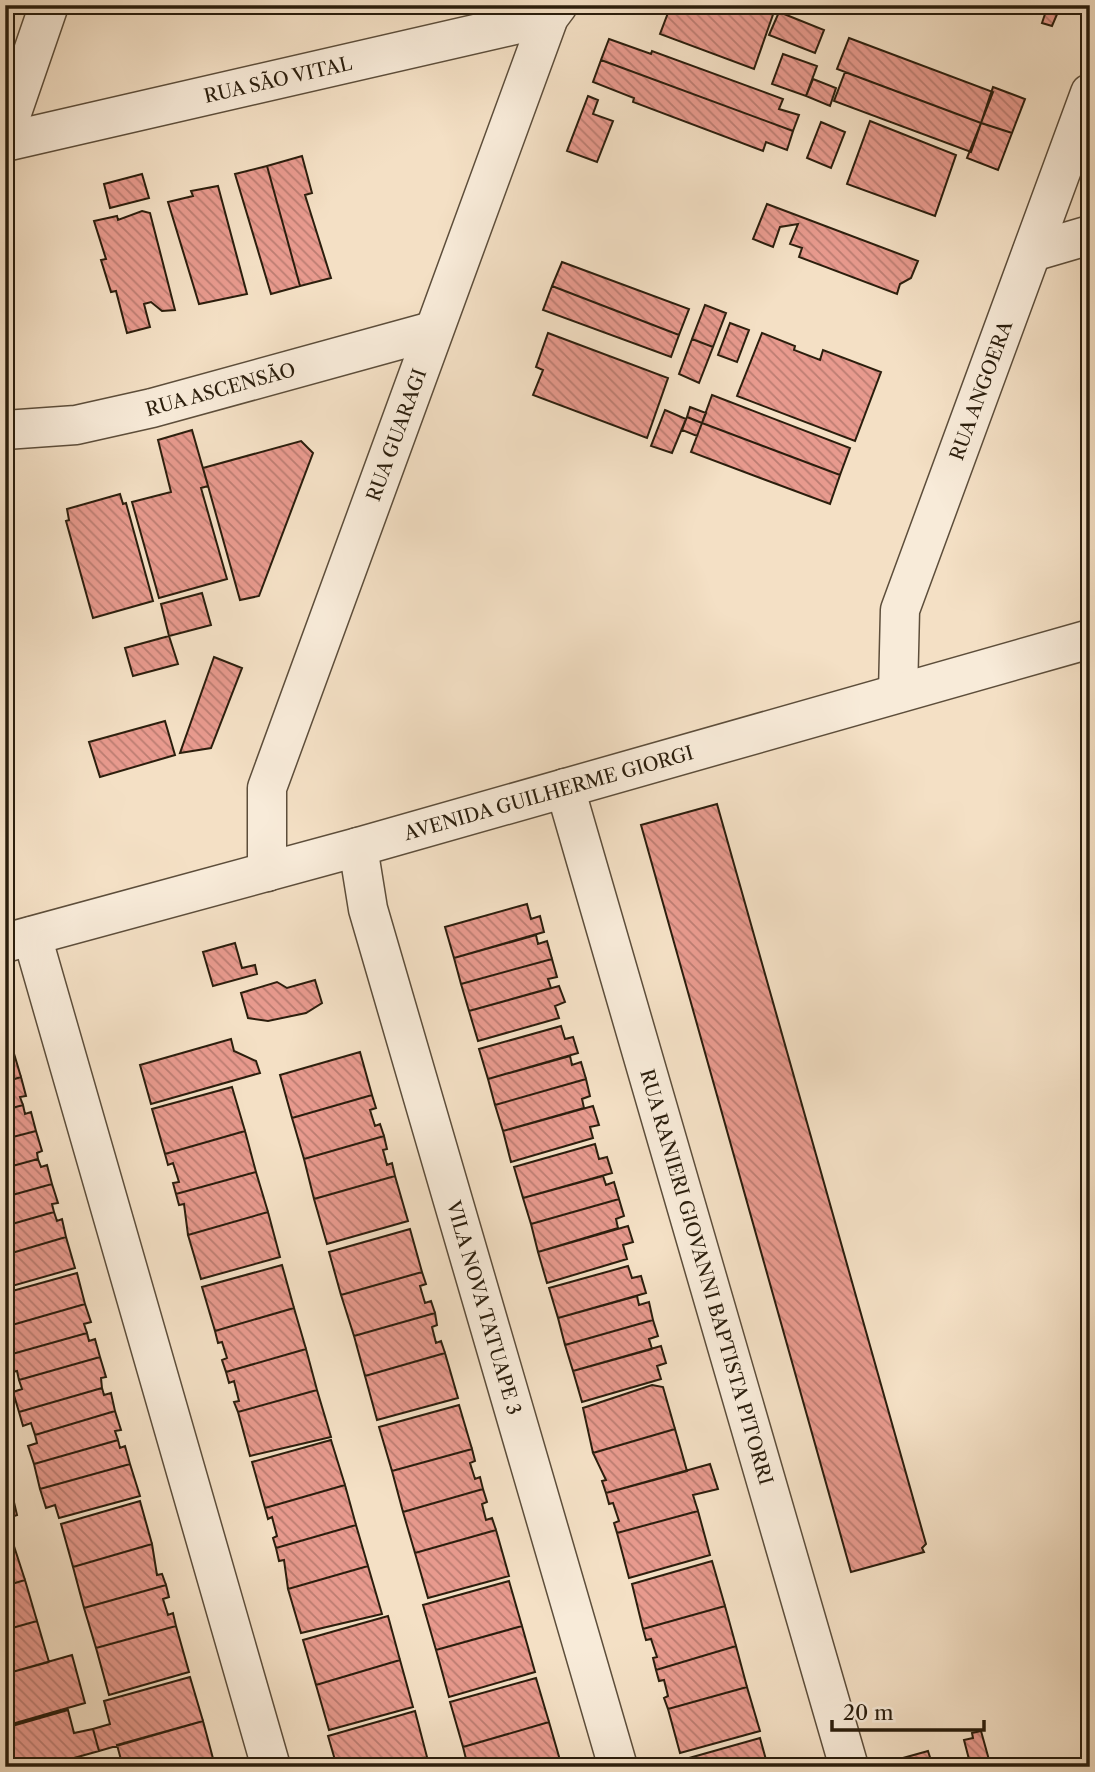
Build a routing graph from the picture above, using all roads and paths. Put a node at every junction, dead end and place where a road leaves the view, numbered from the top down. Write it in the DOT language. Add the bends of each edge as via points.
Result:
graph roads {
  1 [pos="49,5"];
  2 [pos="554,11"];
  3 [pos="1090,93"];
  4 [pos="5,133"];
  5 [pos="5,142"];
  6 [pos="1090,235"];
  7 [pos="1032,252"];
  8 [pos="432,331"];
  9 [pos="5,430"];
  10 [pos="1090,639"];
  11 [pos="898,693"];
  12 [pos="565,788"];
  13 [pos="358,847"];
  14 [pos="267,872"];
  15 [pos="18,939"];
  16 [pos="271,1767"];
  17 [pos="618,1767"];
  18 [pos="849,1767"];
  1 -- 4 [label="street"];
  2 -- 5 [label="street, RUA SÃO VITAL"];
  2 -- 8 [label="street, RUA GUARAGI"];
  3 -- 7 [label="street, RUA ANGOERA"];
  6 -- 7 [label="street"];
  7 -- 11 [label="street, RUA ANGOERA" via="900,610"];
  8 -- 9 [label="street, RUA ASCENSÃO" via="152,408 76,425"];
  8 -- 14 [label="street, RUA GUARAGI" via="267,788"];
  10 -- 11 [label="street, AVENIDA GUILHERME GIORGI"];
  11 -- 12 [label="street, AVENIDA GUILHERME GIORGI"];
  12 -- 13 [label="street, AVENIDA GUILHERME GIORGI"];
  12 -- 18 [label="street, RUA RANIERI GIOVANNI BAPTISTA PITORRI"];
  13 -- 14 [label="street, AVENIDA GUILHERME GIORGI"];
  13 -- 17 [label="street, VILA NOVA TATUAPE 3" via="368,909"];
  14 -- 15 [label="street, AVENIDA GUILHERME GIORGI"];
  15 -- 16 [label="street"];
}
